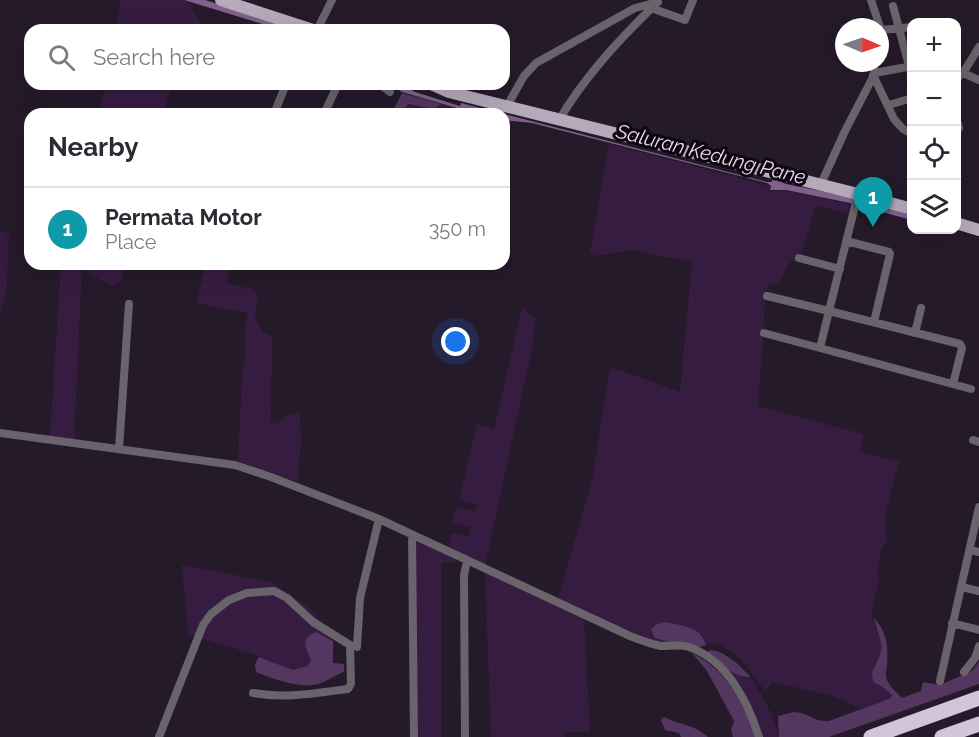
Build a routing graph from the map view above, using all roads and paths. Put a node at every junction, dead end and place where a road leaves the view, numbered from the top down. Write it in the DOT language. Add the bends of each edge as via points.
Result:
graph roads {
  1 [pos="221,0"];
  2 [pos="332,0"];
  3 [pos="693,0"];
  4 [pos="871,0"];
  5 [pos="659,1"];
  6 [pos="248,4"];
  7 [pos="893,6"];
  8 [pos="651,9"];
  9 [pos="877,18"];
  10 [pos="297,24"];
  11 [pos="316,24"];
  12 [pos="907,28"];
  13 [pos="889,29"];
  14 [pos="899,29"];
  15 [pos="979,47"];
  16 [pos="907,56"];
  17 [pos="907,67"];
  18 [pos="874,74"];
  19 [pos="961,74"];
  20 [pos="961,76"];
  21 [pos="979,80"];
  22 [pos="283,90"];
  23 [pos="335,90"];
  24 [pos="387,90"];
  25 [pos="444,90"];
  26 [pos="390,92"];
  27 [pos="907,100"];
  28 [pos="889,105"];
  29 [pos="507,106"];
  30 [pos="276,108"];
  31 [pos="327,108"];
  32 [pos="560,120"];
  33 [pos="907,131"];
  34 [pos="820,184"];
  35 [pos="857,199"];
  36 [pos="907,208"];
  37 [pos="961,225"];
  38 [pos="979,230"];
  39 [pos="846,241"];
  40 [pos="799,258"];
  41 [pos="840,269"];
  42 [pos="767,296"];
  43 [pos="129,304"];
  44 [pos="921,308"];
  45 [pos="829,311"];
  46 [pos="874,322"];
  47 [pos="764,333"];
  48 [pos="915,333"];
  49 [pos="820,348"];
  50 [pos="953,384"];
  51 [pos="971,389"];
  52 [pos="0,433"];
  53 [pos="119,448"];
  54 [pos="978,512"];
  55 [pos="379,519"];
  56 [pos="412,535"];
  57 [pos="467,561"];
  58 [pos="966,588"];
  59 [pos="979,591"];
  60 [pos="952,623"];
  61 [pos="979,630"];
  62 [pos="350,645"];
  63 [pos="979,646"];
  64 [pos="964,672"];
  65 [pos="940,681"];
  66 [pos="253,693"];
  67 [pos="979,698"];
  68 [pos="979,724"];
  69 [pos="159,737"];
  70 [pos="414,737"];
  71 [pos="465,737"];
  72 [pos="759,737"];
  73 [pos="871,737"];
  74 [pos="942,737"];
  1 -- 6 [label="main road"];
  2 -- 11 [label="street"];
  3 -- 8 [label="street" via="685,20"];
  4 -- 9 [label="street"];
  5 -- 8 [label="street"];
  5 -- 29 [label="street" via="635,8 536,63"];
  6 -- 10 [label="main road"];
  7 -- 14 [label="street"];
  8 -- 32 [label="street" via="587,77"];
  12 -- 14 [label="street"];
  13 -- 14 [label="street"];
  14 -- 16 [label="street"];
  15 -- 19 [label="street"];
  17 -- 18 [label="street"];
  18 -- 28 [label="street"];
  18 -- 34 [label="street"];
  20 -- 21 [label="street"];
  22 -- 30 [label="street"];
  23 -- 31 [label="street"];
  24 -- 26 [label="street"];
  25 -- 29 [label="main road"];
  27 -- 28 [label="street"];
  28 -- 33 [label="street" via="894,119"];
  29 -- 32 [label="main road"];
  32 -- 34 [label="main road"];
  34 -- 35 [label="main road"];
  35 -- 36 [label="main road"];
  35 -- 39 [label="street"];
  37 -- 38 [label="main road"];
  39 -- 41 [label="street"];
  39 -- 46 [label="street" via="891,254"];
  40 -- 41 [label="street"];
  41 -- 45 [label="street"];
  42 -- 45 [label="street"];
  43 -- 53 [label="street"];
  44 -- 48 [label="street"];
  45 -- 46 [label="street"];
  45 -- 49 [label="street"];
  46 -- 48 [label="street"];
  47 -- 49 [label="street"];
  48 -- 50 [label="street" via="963,348"];
  49 -- 50 [label="street"];
  50 -- 51 [label="street"];
  52 -- 53 [label="street"];
  53 -- 55 [label="street" via="235,465"];
  54 -- 60 [label="street"];
  55 -- 56 [label="street"];
  55 -- 62 [label="street" via="360,598 357,645"];
  56 -- 57 [label="street"];
  56 -- 70 [label="street"];
  57 -- 71 [label="street"];
  57 -- 72 [label="street" via="630,636 699,652 724,672 740,692"];
  58 -- 59 [label="street"];
  60 -- 61 [label="street"];
  60 -- 65 [label="street"];
  62 -- 66 [label="street" via="348,689 273,697"];
  62 -- 69 [label="street" via="313,622 280,593 263,591 229,600 203,625"];
  63 -- 64 [label="street"];
  67 -- 73 [label="highway"];
  68 -- 74 [label="highway"];
}
